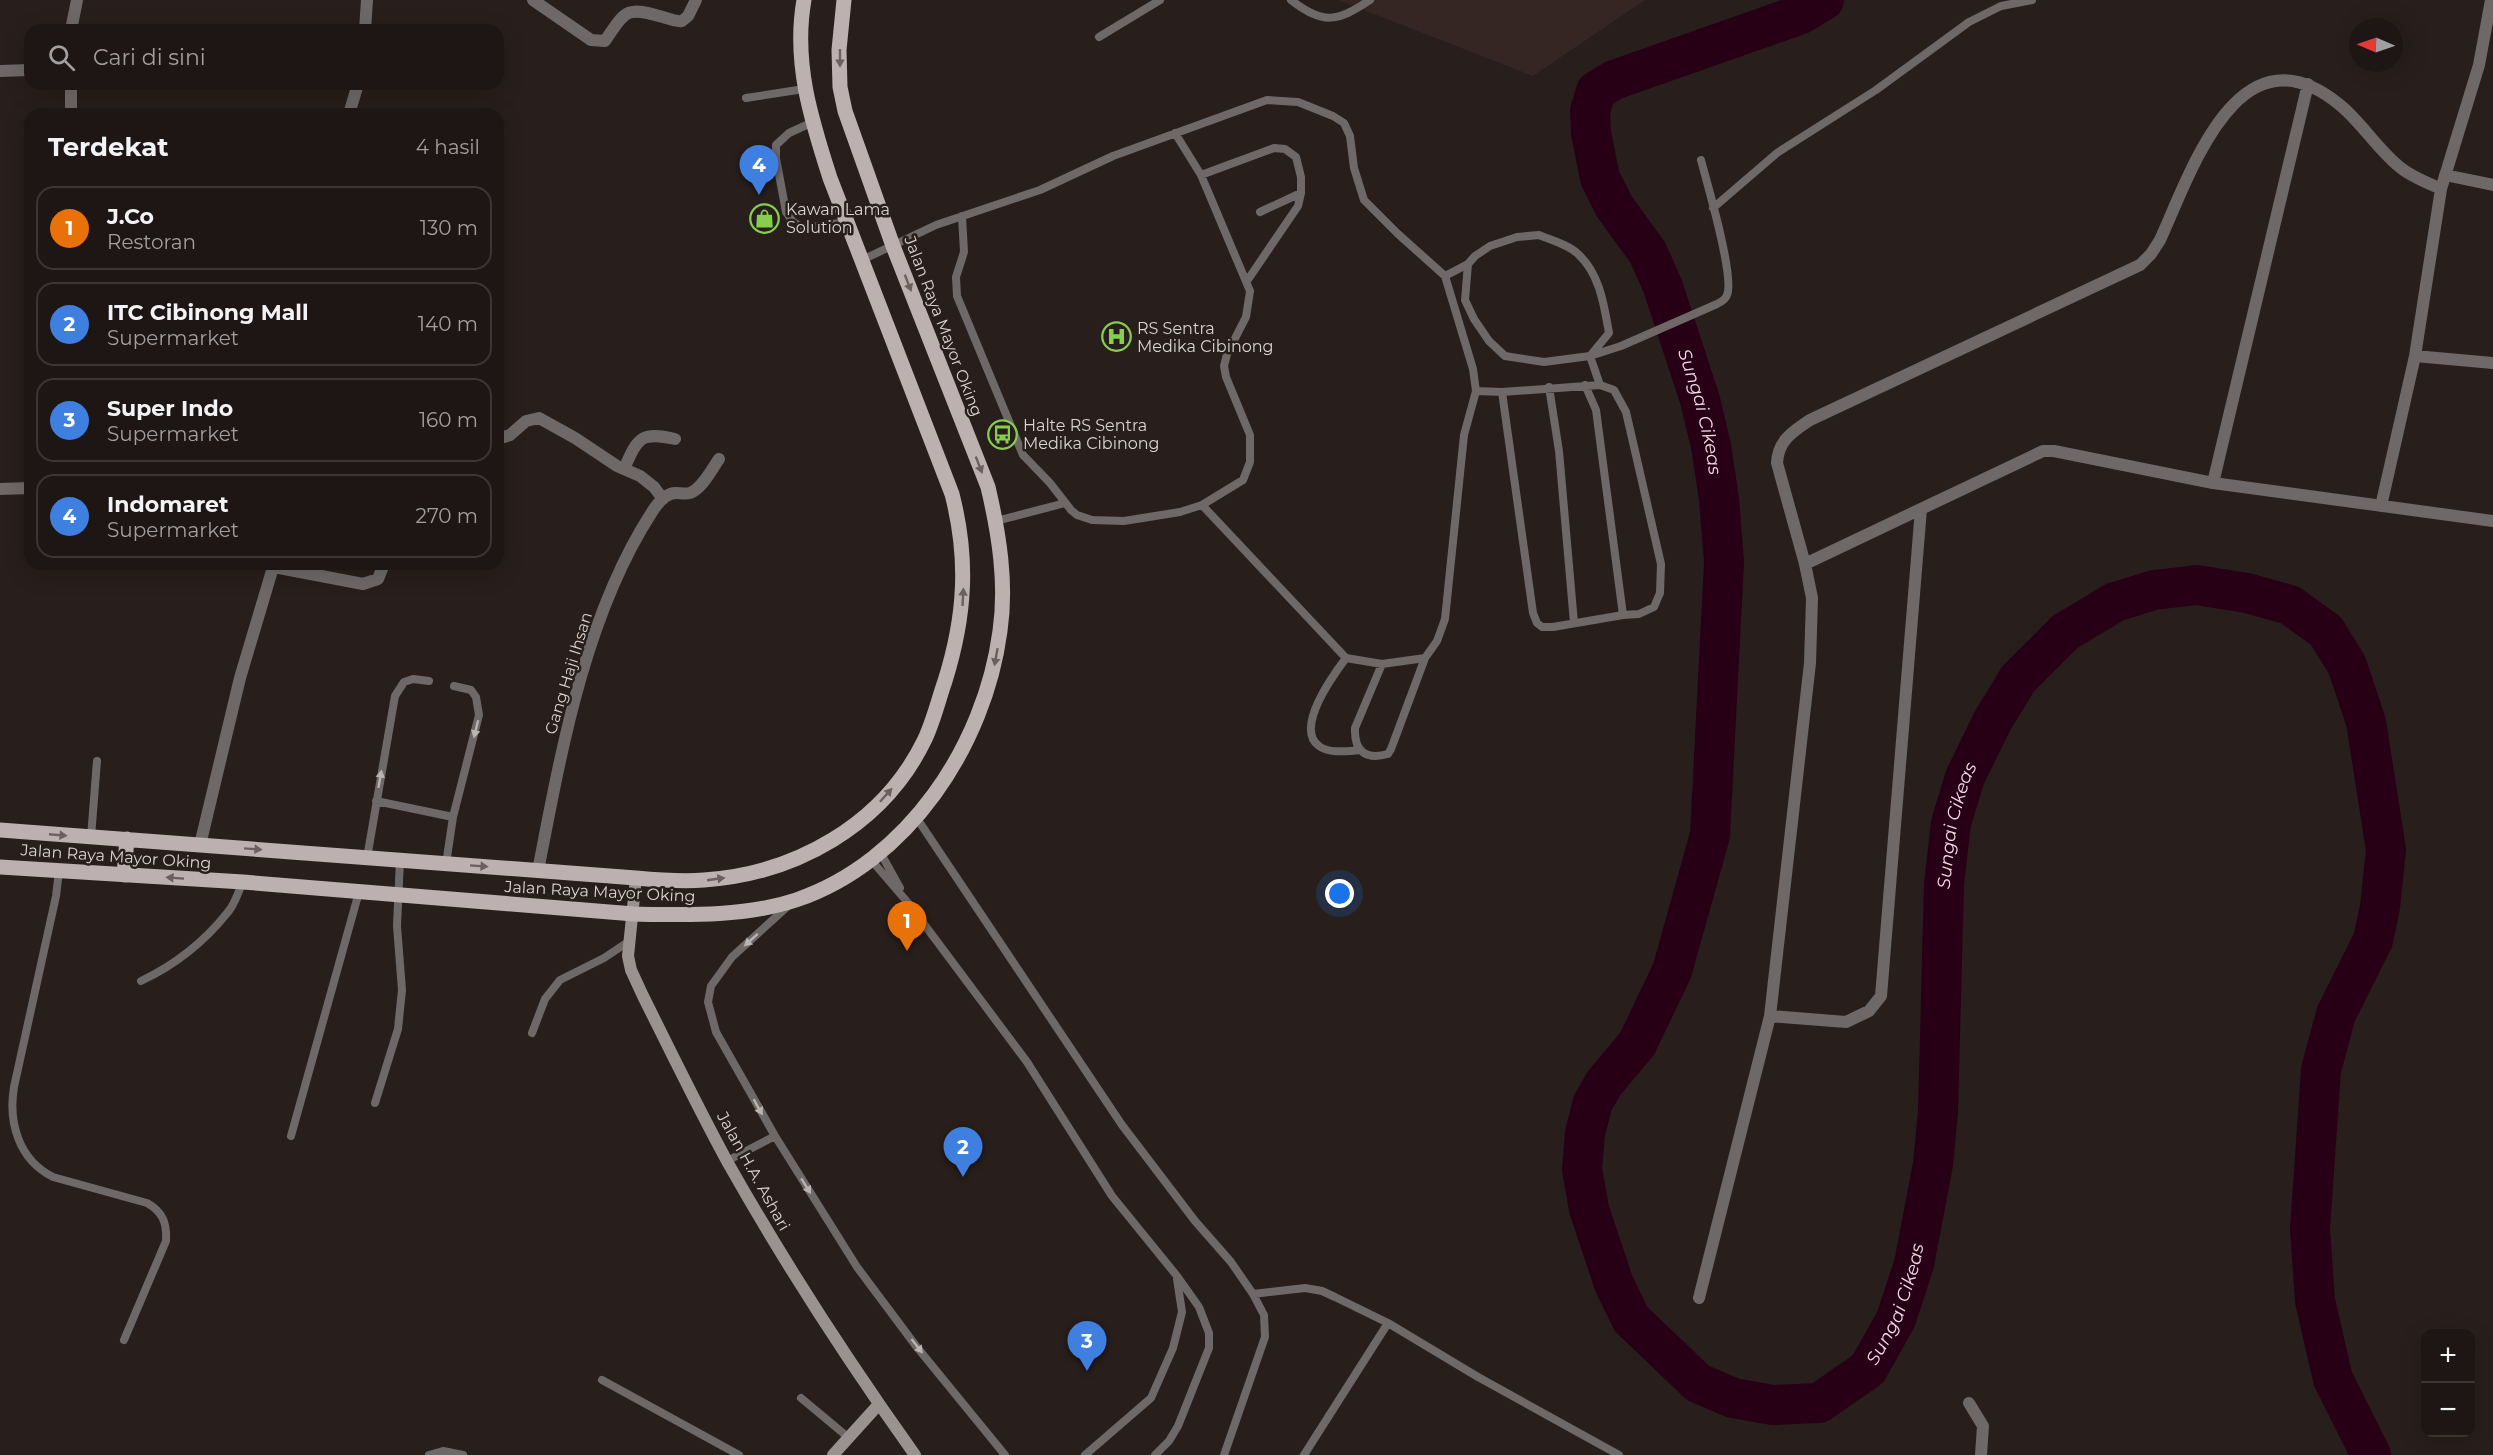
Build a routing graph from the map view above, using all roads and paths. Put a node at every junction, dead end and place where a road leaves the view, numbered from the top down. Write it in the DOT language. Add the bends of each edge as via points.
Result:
graph roads {
  1 [pos="77,0"];
  2 [pos="368,0"];
  3 [pos="532,0"];
  4 [pos="696,0"];
  5 [pos="804,0"];
  6 [pos="844,0"];
  7 [pos="1160,0"];
  8 [pos="1290,0"];
  9 [pos="1370,0"];
  10 [pos="2032,0"];
  11 [pos="2491,0"];
  12 [pos="72,24"];
  13 [pos="366,24"];
  14 [pos="1098,37"];
  15 [pos="24,70"];
  16 [pos="0,71"];
  17 [pos="2308,84"];
  18 [pos="804,89"];
  19 [pos="71,90"];
  20 [pos="356,90"];
  21 [pos="746,98"];
  22 [pos="71,108"];
  23 [pos="352,108"];
  24 [pos="813,122"];
  25 [pos="1176,133"];
  26 [pos="1701,160"];
  27 [pos="1201,175"];
  28 [pos="2445,175"];
  29 [pos="2493,185"];
  30 [pos="2441,189"];
  31 [pos="1301,193"];
  32 [pos="1713,208"];
  33 [pos="1260,213"];
  34 [pos="962,216"];
  35 [pos="847,222"];
  36 [pos="893,246"];
  37 [pos="862,260"];
  38 [pos="1468,264"];
  39 [pos="1445,276"];
  40 [pos="1247,281"];
  41 [pos="1590,356"];
  42 [pos="2415,356"];
  43 [pos="2493,363"];
  44 [pos="1585,385"];
  45 [pos="1600,385"];
  46 [pos="1550,387"];
  47 [pos="1476,391"];
  48 [pos="1502,392"];
  49 [pos="504,437"];
  50 [pos="675,439"];
  51 [pos="719,459"];
  52 [pos="624,469"];
  53 [pos="2213,483"];
  54 [pos="24,488"];
  55 [pos="0,489"];
  56 [pos="663,499"];
  57 [pos="1065,504"];
  58 [pos="1202,505"];
  59 [pos="2381,506"];
  60 [pos="1922,509"];
  61 [pos="996,521"];
  62 [pos="2493,521"];
  63 [pos="1805,564"];
  64 [pos="273,570"];
  65 [pos="294,570"];
  66 [pos="382,570"];
  67 [pos="1623,615"];
  68 [pos="1574,623"];
  69 [pos="1346,658"];
  70 [pos="1425,658"];
  71 [pos="1382,664"];
  72 [pos="429,681"];
  73 [pos="454,686"];
  74 [pos="1360,750"];
  75 [pos="98,760"];
  76 [pos="376,801"];
  77 [pos="453,817"];
  78 [pos="916,818"];
  79 [pos="0,830"];
  80 [pos="92,837"];
  81 [pos="127,839"];
  82 [pos="200,845"];
  83 [pos="876,856"];
  84 [pos="367,858"];
  85 [pos="400,860"];
  86 [pos="446,864"];
  87 [pos="0,867"];
  88 [pos="59,871"];
  89 [pos="538,871"];
  90 [pos="124,875"];
  91 [pos="636,878"];
  92 [pos="243,882"];
  93 [pos="359,892"];
  94 [pos="398,895"];
  95 [pos="795,900"];
  96 [pos="634,914"];
  97 [pos="628,942"];
  98 [pos="141,981"];
  99 [pos="1770,1016"];
  100 [pos="532,1033"];
  101 [pos="375,1103"];
  102 [pos="291,1136"];
  103 [pos="775,1136"];
  104 [pos="727,1161"];
  105 [pos="1177,1276"];
  106 [pos="1253,1294"];
  107 [pos="1699,1298"];
  108 [pos="1388,1323"];
  109 [pos="124,1340"];
  110 [pos="602,1380"];
  111 [pos="801,1398"];
  112 [pos="1969,1403"];
  113 [pos="879,1404"];
  114 [pos="849,1438"];
  115 [pos="429,1455"];
  116 [pos="463,1455"];
  117 [pos="739,1455"];
  118 [pos="833,1455"];
  119 [pos="915,1455"];
  120 [pos="1005,1455"];
  121 [pos="1085,1455"];
  122 [pos="1155,1455"];
  123 [pos="1224,1455"];
  124 [pos="1304,1455"];
  125 [pos="1619,1455"];
  126 [pos="1981,1455"];
  1 -- 12 [label="street"];
  2 -- 13 [label="street"];
  3 -- 4 [label="street" via="599,42 605,41 626,14 636,10 682,21"];
  5 -- 18 [label="main road, Jalan Raya Mayor Oking"];
  6 -- 36 [label="main road, Jalan Raya Mayor Oking, one-way" via="840,87"];
  7 -- 14 [label="lane"];
  8 -- 9 [label="lane" via="1312,15 1332,19"];
  10 -- 32 [label="lane" via="2001,6 1970,22 1876,90 1777,153"];
  11 -- 28 [label="street" via="2480,65"];
  15 -- 16 [label="street"];
  17 -- 30 [label="street" via="2340,105 2401,169"];
  17 -- 53 [label="street"];
  17 -- 63 [label="street" via="2287,80 2264,84 2235,102 2217,122 2160,240 2140,265 1810,420 1784,439 1777,464"];
  18 -- 21 [label="lane"];
  18 -- 24 [label="main road, Jalan Raya Mayor Oking"];
  19 -- 22 [label="street"];
  20 -- 23 [label="street"];
  24 -- 35 [label="main road, Jalan Raya Mayor Oking"];
  24 -- 35 [label="lane" via="789,133 776,146 786,212 804,228"];
  25 -- 27 [label="lane"];
  25 -- 34 [label="lane" via="1113,156 1040,190"];
  25 -- 39 [label="lane" via="1267,100 1298,102 1334,116 1344,123 1350,136 1364,200"];
  26 -- 32 [label="lane"];
  27 -- 31 [label="lane" via="1274,148 1286,149 1296,157"];
  27 -- 40 [label="lane"];
  28 -- 29 [label="street"];
  28 -- 30 [label="street"];
  30 -- 42 [label="street"];
  31 -- 33 [label="lane"];
  31 -- 40 [label="lane" via="1298,206"];
  32 -- 41 [label="lane" via="1729,286 1727,297 1621,346"];
  34 -- 36 [label="lane"];
  34 -- 57 [label="lane" via="964,252 956,277 957,296 1023,455"];
  35 -- 37 [label="main road, Jalan Raya Mayor Oking"];
  36 -- 37 [label="lane"];
  36 -- 61 [label="main road, Jalan Raya Mayor Oking, one-way" via="988,487"];
  91 -- 37 [label="main road, Jalan Raya Mayor Oking, one-way" via="704,880 745,875 797,859 825,845 852,829 887,795 911,764 931,723 951,660 963,602 960,525 952,494"];
  38 -- 39 [label="lane"];
  38 -- 41 [label="lane" via="1465,300 1489,341 1505,356 1544,363"];
  38 -- 41 [label="lane" via="1490,246 1517,237 1539,235 1577,253 1595,277 1608,333"];
  39 -- 47 [label="lane"];
  40 -- 58 [label="lane" via="1250,291 1246,317 1224,366 1250,435 1250,462 1243,480"];
  41 -- 45 [label="lane"];
  42 -- 43 [label="street"];
  42 -- 59 [label="street"];
  44 -- 45 [label="lane"];
  44 -- 46 [label="lane"];
  44 -- 67 [label="lane" via="1596,410"];
  45 -- 67 [label="lane" via="1614,390 1626,412 1661,564 1660,593 1654,607 1639,614"];
  46 -- 48 [label="lane"];
  46 -- 68 [label="lane" via="1559,444"];
  47 -- 48 [label="lane"];
  47 -- 70 [label="lane" via="1464,435 1445,618 1437,641"];
  48 -- 68 [label="lane" via="1533,614 1542,627"];
  49 -- 52 [label="street" via="526,421 539,418"];
  50 -- 52 [label="street" via="653,434 642,439"];
  51 -- 56 [label="street" via="689,494 672,493"];
  52 -- 56 [label="street" via="640,476"];
  53 -- 59 [label="street"];
  53 -- 60 [label="street" via="2043,451"];
  54 -- 55 [label="street"];
  56 -- 89 [label="street, Gang Haji Ihsan" via="625,560 580,681 560,757"];
  57 -- 58 [label="lane" via="1077,515 1105,521 1124,521"];
  57 -- 61 [label="lane"];
  58 -- 69 [label="lane"];
  59 -- 62 [label="street"];
  60 -- 63 [label="street"];
  60 -- 99 [label="street" via="1881,996 1869,1011 1846,1022"];
  61 -- 78 [label="main road, Jalan Raya Mayor Oking, one-way" via="1003,584 993,673 950,770"];
  63 -- 99 [label="street" via="1812,598 1810,663"];
  64 -- 82 [label="street" via="254,625"];
  65 -- 66 [label="street" via="363,584 378,579"];
  67 -- 68 [label="lane"];
  69 -- 71 [label="lane"];
  69 -- 74 [label="lane" via="1321,694 1311,731 1320,747"];
  70 -- 71 [label="lane"];
  70 -- 74 [label="lane" via="1388,754 1377,756"];
  71 -- 74 [label="lane" via="1355,729 1354,740"];
  76 -- 72 [label="lane, one-way" via="394,696 404,682"];
  73 -- 77 [label="lane, one-way" via="471,690 479,715"];
  75 -- 80 [label="lane"];
  76 -- 77 [label="lane"];
  76 -- 84 [label="lane"];
  77 -- 86 [label="lane"];
  78 -- 83 [label="main road, Jalan Raya Mayor Oking"];
  78 -- 106 [label="lane" via="1122,1125"];
  79 -- 80 [label="main road, Jalan Raya Mayor Oking, one-way"];
  80 -- 81 [label="main road, Jalan Raya Mayor Oking"];
  81 -- 82 [label="main road, Jalan Raya Mayor Oking"];
  81 -- 90 [label="main road"];
  82 -- 84 [label="main road, Jalan Raya Mayor Oking, one-way"];
  83 -- 95 [label="main road, Jalan Raya Mayor Oking" via="825,888"];
  83 -- 105 [label="lane" via="1027,1062 1112,1196"];
  84 -- 85 [label="main road, Jalan Raya Mayor Oking"];
  85 -- 86 [label="main road, Jalan Raya Mayor Oking"];
  85 -- 94 [label="lane"];
  86 -- 89 [label="main road, Jalan Raya Mayor Oking, one-way"];
  87 -- 88 [label="main road, Jalan Raya Mayor Oking"];
  88 -- 90 [label="main road, Jalan Raya Mayor Oking"];
  88 -- 109 [label="lane" via="14,1087 13,1116 26,1155 42,1171 147,1203 163,1217 166,1241"];
  89 -- 91 [label="main road, Jalan Raya Mayor Oking"];
  92 -- 90 [label="main road, Jalan Raya Mayor Oking, one-way"];
  91 -- 96 [label="street, Jalan H.A. Ashari"];
  92 -- 93 [label="main road, Jalan Raya Mayor Oking"];
  92 -- 98 [label="lane" via="229,911 186,955"];
  93 -- 94 [label="main road, Jalan Raya Mayor Oking"];
  93 -- 102 [label="lane"];
  94 -- 96 [label="main road, Jalan Raya Mayor Oking"];
  94 -- 101 [label="lane" via="402,990 398,1029"];
  95 -- 96 [label="main road, Jalan Raya Mayor Oking" via="731,912"];
  95 -- 103 [label="lane, one-way" via="719,972 708,1002 716,1032"];
  96 -- 97 [label="street, Jalan H.A. Ashari"];
  97 -- 100 [label="lane" via="560,980 545,999"];
  97 -- 104 [label="street, Jalan H.A. Ashari" via="632,970 643,996"];
  99 -- 107 [label="street"];
  103 -- 104 [label="lane"];
  103 -- 120 [label="lane, one-way" via="857,1267"];
  104 -- 113 [label="street, Jalan H.A. Ashari" via="805,1293"];
  105 -- 121 [label="lane" via="1182,1312 1173,1348 1150,1398"];
  105 -- 122 [label="lane" via="1204,1319 1209,1348 1178,1426"];
  106 -- 108 [label="lane" via="1305,1288 1322,1291"];
  106 -- 123 [label="lane" via="1264,1315 1265,1337"];
  108 -- 124 [label="lane"];
  108 -- 125 [label="lane"];
  110 -- 117 [label="lane"];
  111 -- 114 [label="lane"];
  112 -- 126 [label="street" via="1983,1426"];
  113 -- 114 [label="street"];
  113 -- 119 [label="street, Jalan H.A. Ashari"];
  114 -- 118 [label="street"];
  115 -- 116 [label="lane" via="443,1451"];
}
